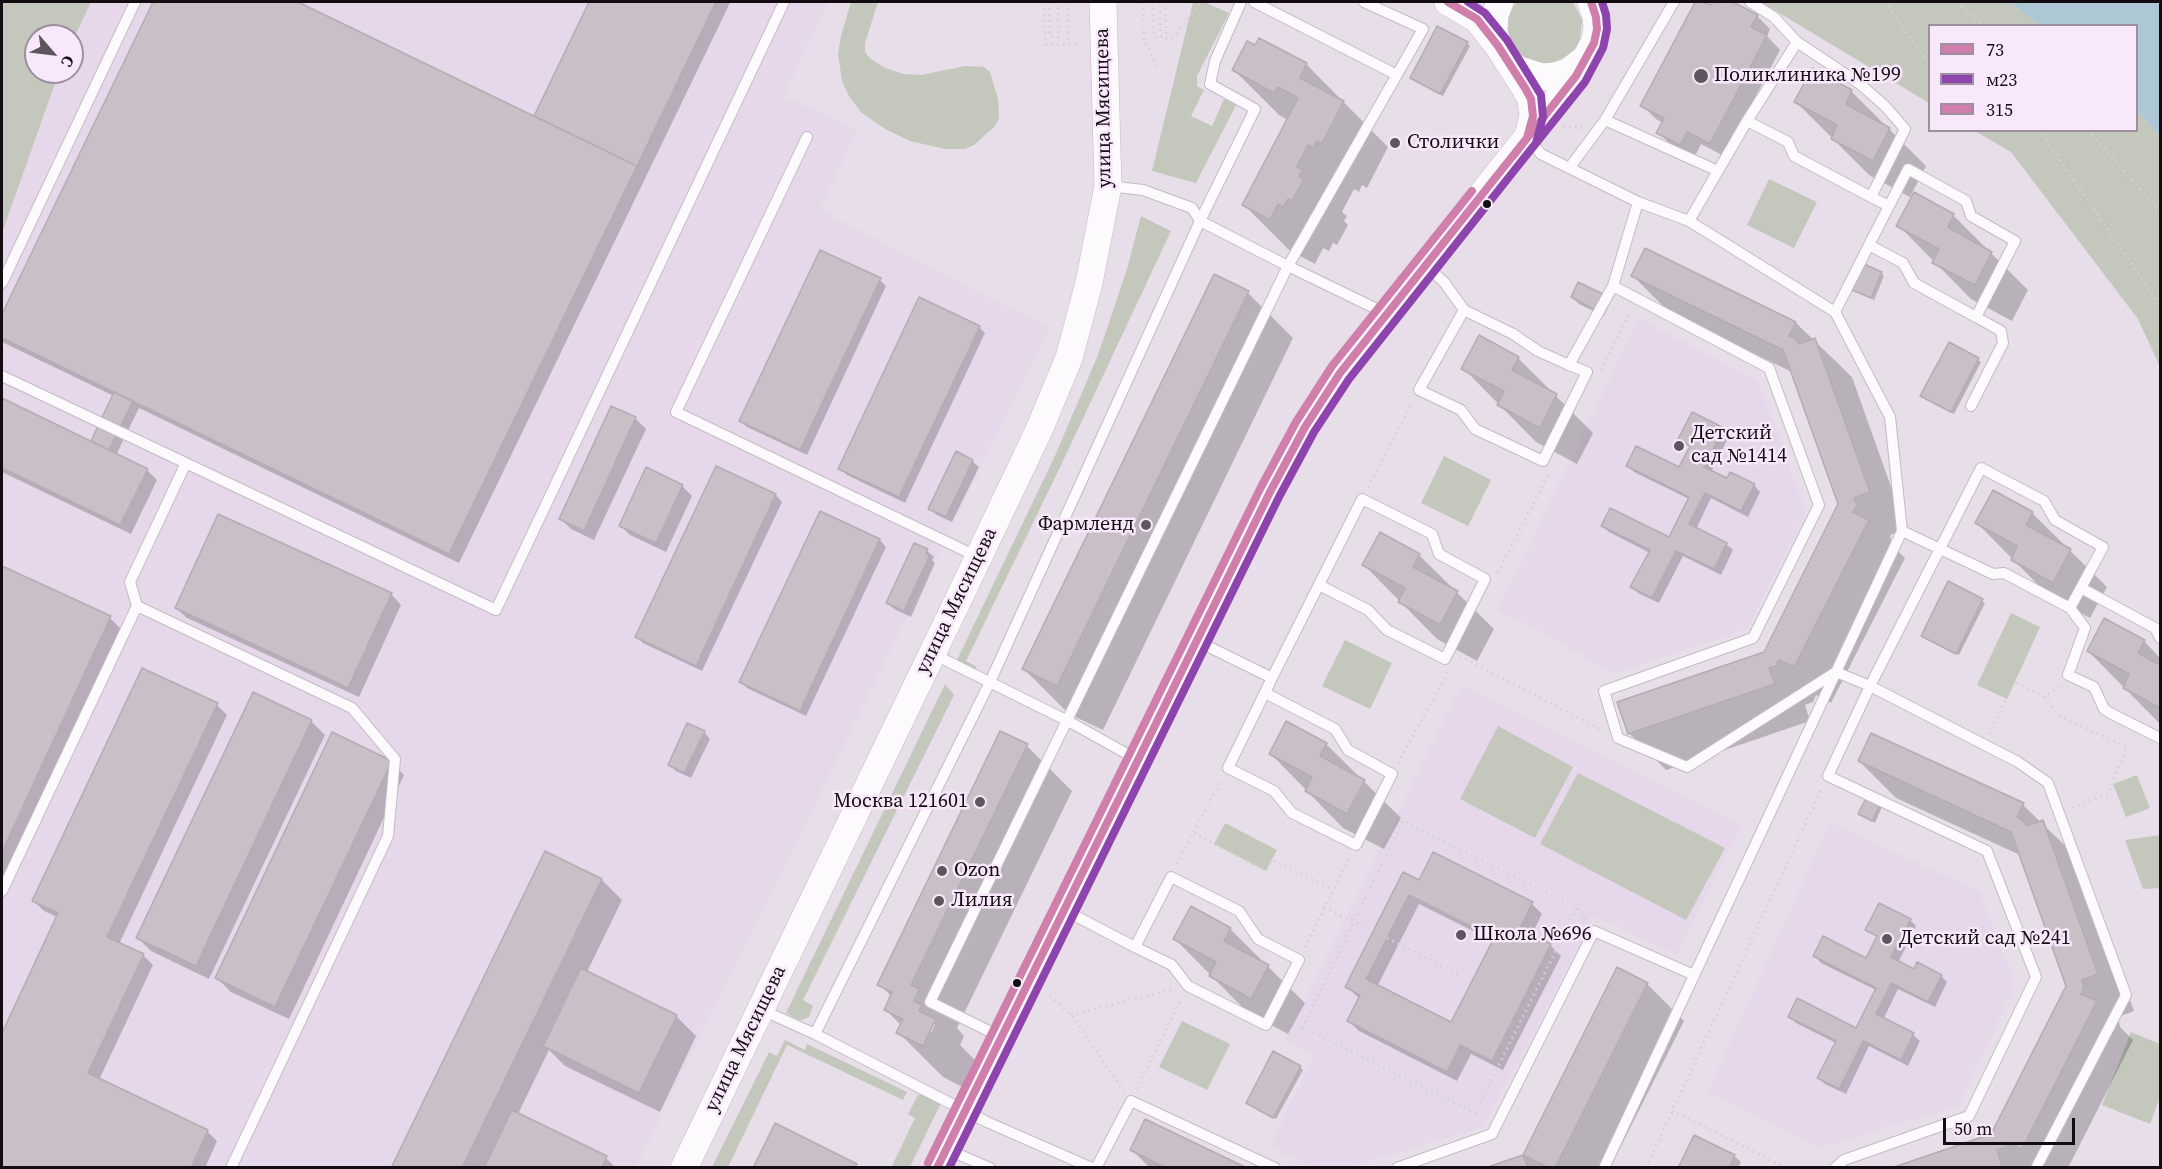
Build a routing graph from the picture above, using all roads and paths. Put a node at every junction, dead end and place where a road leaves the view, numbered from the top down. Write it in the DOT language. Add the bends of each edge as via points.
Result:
graph roads {
  1 [pos="135,2"];
  2 [pos="784,2"];
  3 [pos="1044,2"];
  4 [pos="1049,2"];
  5 [pos="1058,2"];
  6 [pos="1067,2"];
  7 [pos="1103,2"];
  8 [pos="1143,2"];
  9 [pos="1153,2"];
  10 [pos="1160,2"];
  11 [pos="1165,2"];
  12 [pos="1201,2"];
  13 [pos="1241,2"];
  14 [pos="1254,2"];
  15 [pos="1364,2"];
  16 [pos="1448,2"];
  17 [pos="1500,2"];
  18 [pos="1591,2"];
  19 [pos="1674,2"];
  20 [pos="1750,2"];
  21 [pos="1885,2"];
  22 [pos="1957,2"];
  23 [pos="1981,24"];
  24 [pos="1797,42"];
  25 [pos="1069,44"];
  26 [pos="1083,44"];
  27 [pos="1503,53"];
  28 [pos="1588,55"];
  29 [pos="1928,58"];
  30 [pos="1157,66"];
  31 [pos="1397,75"];
  32 [pos="1747,121"];
  33 [pos="1602,123"];
  34 [pos="1559,127"];
  35 [pos="2040,132"];
  36 [pos="2090,132"];
  37 [pos="807,137"];
  38 [pos="1527,138"];
  39 [pos="1570,167"];
  40 [pos="1718,171"];
  41 [pos="1108,186"];
  42 [pos="1871,197"];
  43 [pos="1638,202"];
  44 [pos="1889,206"];
  45 [pos="2160,212"];
  46 [pos="1200,221"];
  47 [pos="1689,221"];
  48 [pos="1869,245"];
  49 [pos="1426,266"];
  50 [pos="1288,267"];
  51 [pos="2,283"];
  52 [pos="1613,286"];
  53 [pos="1636,299"];
  54 [pos="2160,305"];
  55 [pos="1464,310"];
  56 [pos="1835,312"];
  57 [pos="1388,314"];
  58 [pos="1976,317"];
  59 [pos="1569,365"];
  60 [pos="1600,372"];
  61 [pos="2,376"];
  62 [pos="1419,390"];
  63 [pos="1971,405"];
  64 [pos="186,463"];
  65 [pos="1552,466"];
  66 [pos="1362,499"];
  67 [pos="1902,531"];
  68 [pos="1939,549"];
  69 [pos="979,557"];
  70 [pos="1494,581"];
  71 [pos="1319,585"];
  72 [pos="2081,588"];
  73 [pos="137,606"];
  74 [pos="2070,608"];
  75 [pos="2160,638"];
  76 [pos="1197,641"];
  77 [pos="932,654"];
  78 [pos="1457,654"];
  79 [pos="1452,664"];
  80 [pos="1836,672"];
  81 [pos="2068,675"];
  82 [pos="1272,678"];
  83 [pos="990,682"];
  84 [pos="1870,686"];
  85 [pos="1265,693"];
  86 [pos="2044,697"];
  87 [pos="1068,721"];
  88 [pos="1618,738"];
  89 [pos="2160,738"];
  90 [pos="1984,744"];
  91 [pos="1138,760"];
  92 [pos="1227,768"];
  93 [pos="1392,774"];
  94 [pos="1828,776"];
  95 [pos="2058,813"];
  96 [pos="1194,834"];
  97 [pos="1356,845"];
  98 [pos="1171,877"];
  99 [pos="1333,890"];
  100 [pos="2,891"];
  101 [pos="1324,907"];
  102 [pos="1577,908"];
  103 [pos="1064,910"];
  104 [pos="1354,921"];
  105 [pos="1373,931"];
  106 [pos="1594,931"];
  107 [pos="1387,938"];
  108 [pos="1135,947"];
  109 [pos="1299,960"];
  110 [pos="1694,975"];
  111 [pos="1462,977"];
  112 [pos="1188,986"];
  113 [pos="1050,996"];
  114 [pos="760,1009"];
  115 [pos="1071,1015"];
  116 [pos="815,1034"];
  117 [pos="1001,1037"];
  118 [pos="1131,1101"];
  119 [pos="964,1111"];
  120 [pos="1672,1111"];
  121 [pos="941,1158"];
  122 [pos="231,1167"];
  123 [pos="684,1167"];
  124 [pos="990,1167"];
  125 [pos="1094,1167"];
  126 [pos="1275,1167"];
  127 [pos="1397,1167"];
  128 [pos="1604,1167"];
  129 [pos="1646,1167"];
  130 [pos="1786,1167"];
  131 [pos="1835,1167"];
  132 [pos="2036,1167"];
  1 -- 51 [label="lane"];
  2 -- 64 [label="lane" via="495,610"];
  3 -- 25 [label="path" via="1046,45"];
  4 -- 5 [label="path" via="1050,37 1059,37"];
  6 -- 25 [label="path"];
  7 -- 41 [label="street, улица Мясищева"];
  8 -- 30 [label="path" via="1144,40"];
  9 -- 10 [label="path" via="1154,37 1161,37"];
  11 -- 12 [label="path" via="1166,38 1174,37"];
  13 -- 46 [label="lane" via="1215,61 1210,84 1255,109"];
  14 -- 31 [label="lane"];
  15 -- 31 [label="lane" via="1423,29"];
  16 -- 27 [label="street" via="1477,20"];
  17 -- 27 [label="street" via="1495,23"];
  18 -- 28 [label="street" via="1597,29"];
  19 -- 33 [label="lane"];
  20 -- 24 [label="lane" via="1774,18"];
  21 -- 29 [label="path"];
  22 -- 23 [label="path"];
  24 -- 32 [label="lane"];
  24 -- 42 [label="lane" via="1860,84 1905,129"];
  25 -- 26 [label="path"];
  27 -- 28 [label="street" via="1517,69 1542,77 1568,72"];
  27 -- 38 [label="street" via="1531,99 1533,116"];
  28 -- 38 [label="street"];
  31 -- 50 [label="lane"];
  32 -- 40 [label="lane"];
  32 -- 42 [label="lane" via="1788,142 1794,156"];
  33 -- 34 [label="path"];
  33 -- 39 [label="lane"];
  33 -- 40 [label="lane"];
  35 -- 54 [label="path"];
  36 -- 45 [label="path"];
  37 -- 69 [label="lane" via="676,412"];
  38 -- 39 [label="lane" via="1541,154"];
  38 -- 49 [label="street"];
  39 -- 43 [label="lane"];
  40 -- 47 [label="lane"];
  41 -- 46 [label="lane" via="1143,190 1192,208"];
  41 -- 69 [label="street, улица Мясищева" via="1069,358"];
  42 -- 44 [label="lane"];
  43 -- 47 [label="lane"];
  43 -- 52 [label="lane"];
  44 -- 48 [label="lane"];
  44 -- 58 [label="lane" via="1908,169 1966,201 1971,216 2015,241"];
  46 -- 50 [label="lane"];
  46 -- 83 [label="lane"];
  47 -- 56 [label="lane"];
  48 -- 56 [label="lane"];
  48 -- 58 [label="lane" via="1903,263 1914,282"];
  49 -- 55 [label="lane" via="1444,282"];
  49 -- 57 [label="street"];
  50 -- 57 [label="lane"];
  50 -- 87 [label="lane"];
  52 -- 53 [label="lane"];
  52 -- 59 [label="lane"];
  53 -- 60 [label="path"];
  53 -- 88 [label="lane" via="1769,368 1819,505 1753,638 1604,691"];
  55 -- 59 [label="lane"];
  55 -- 62 [label="lane"];
  56 -- 67 [label="lane" via="1890,417"];
  57 -- 76 [label="street" via="1340,373 1305,427"];
  58 -- 63 [label="lane" via="2001,331 2003,343"];
  59 -- 62 [label="lane" via="1587,372 1543,461 1475,429 1461,410"];
  61 -- 64 [label="lane"];
  62 -- 66 [label="path"];
  64 -- 73 [label="lane" via="130,582"];
  65 -- 70 [label="path"];
  66 -- 71 [label="lane"];
  66 -- 71 [label="lane" via="1432,534 1439,554 1485,579 1445,658 1387,630 1368,610"];
  67 -- 68 [label="lane"];
  67 -- 80 [label="lane"];
  68 -- 72 [label="lane" via="1981,468 2044,501 2055,520 2103,547"];
  68 -- 74 [label="lane" via="1993,574 2004,573"];
  68 -- 84 [label="lane"];
  69 -- 77 [label="street, улица Мясищева"];
  71 -- 82 [label="lane"];
  72 -- 74 [label="lane"];
  72 -- 75 [label="lane" via="2155,628"];
  73 -- 100 [label="lane"];
  73 -- 122 [label="lane" via="352,708 395,759 388,836"];
  74 -- 81 [label="lane" via="2085,628"];
  76 -- 82 [label="lane"];
  76 -- 91 [label="street"];
  77 -- 83 [label="lane"];
  77 -- 114 [label="street, улица Мясищева"];
  78 -- 88 [label="path"];
  79 -- 93 [label="path"];
  80 -- 84 [label="lane"];
  80 -- 88 [label="lane" via="1687,767"];
  80 -- 110 [label="lane"];
  81 -- 86 [label="path" via="2063,684"];
  81 -- 89 [label="lane" via="2094,687 2104,709"];
  82 -- 85 [label="lane"];
  83 -- 87 [label="lane"];
  83 -- 116 [label="lane"];
  84 -- 90 [label="lane"];
  84 -- 94 [label="lane"];
  85 -- 92 [label="lane"];
  85 -- 93 [label="lane" via="1335,729 1348,750"];
  86 -- 90 [label="path" via="2015,682"];
  86 -- 95 [label="path" via="2059,716 2127,747 2108,794"];
  87 -- 91 [label="lane"];
  87 -- 117 [label="lane" via="930,1002"];
  90 -- 95 [label="lane" via="2048,783"];
  91 -- 103 [label="street"];
  92 -- 96 [label="path"];
  92 -- 97 [label="lane" via="1274,791 1292,813"];
  93 -- 97 [label="lane"];
  94 -- 120 [label="path"];
  94 -- 131 [label="lane" via="1987,851 2036,977 1969,1116 1844,1160"];
  95 -- 132 [label="lane" via="2126,995"];
  96 -- 98 [label="path"];
  96 -- 99 [label="path" via="1266,872 1272,860"];
  97 -- 99 [label="path"];
  98 -- 108 [label="lane"];
  98 -- 109 [label="lane" via="1239,911 1258,939"];
  99 -- 101 [label="path"];
  101 -- 104 [label="path"];
  101 -- 109 [label="path"];
  102 -- 104 [label="path" via="1403,821"];
  102 -- 104 [label="path" via="1475,1113 1302,1027"];
  102 -- 106 [label="path"];
  103 -- 108 [label="lane"];
  103 -- 117 [label="street"];
  104 -- 105 [label="path"];
  106 -- 110 [label="lane"];
  106 -- 127 [label="lane" via="1492,1134"];
  107 -- 111 [label="path"];
  108 -- 112 [label="lane" via="1172,965"];
  109 -- 112 [label="lane" via="1266,1025"];
  110 -- 128 [label="lane"];
  112 -- 115 [label="path"];
  112 -- 118 [label="path"];
  113 -- 115 [label="path"];
  114 -- 116 [label="lane"];
  114 -- 123 [label="street, улица Мясищева"];
  115 -- 118 [label="path"];
  116 -- 119 [label="lane"];
  117 -- 119 [label="street"];
  118 -- 125 [label="lane"];
  118 -- 126 [label="lane"];
  119 -- 121 [label="street"];
  119 -- 125 [label="lane"];
  120 -- 129 [label="path"];
  120 -- 130 [label="path"];
  121 -- 124 [label="lane"];
}
